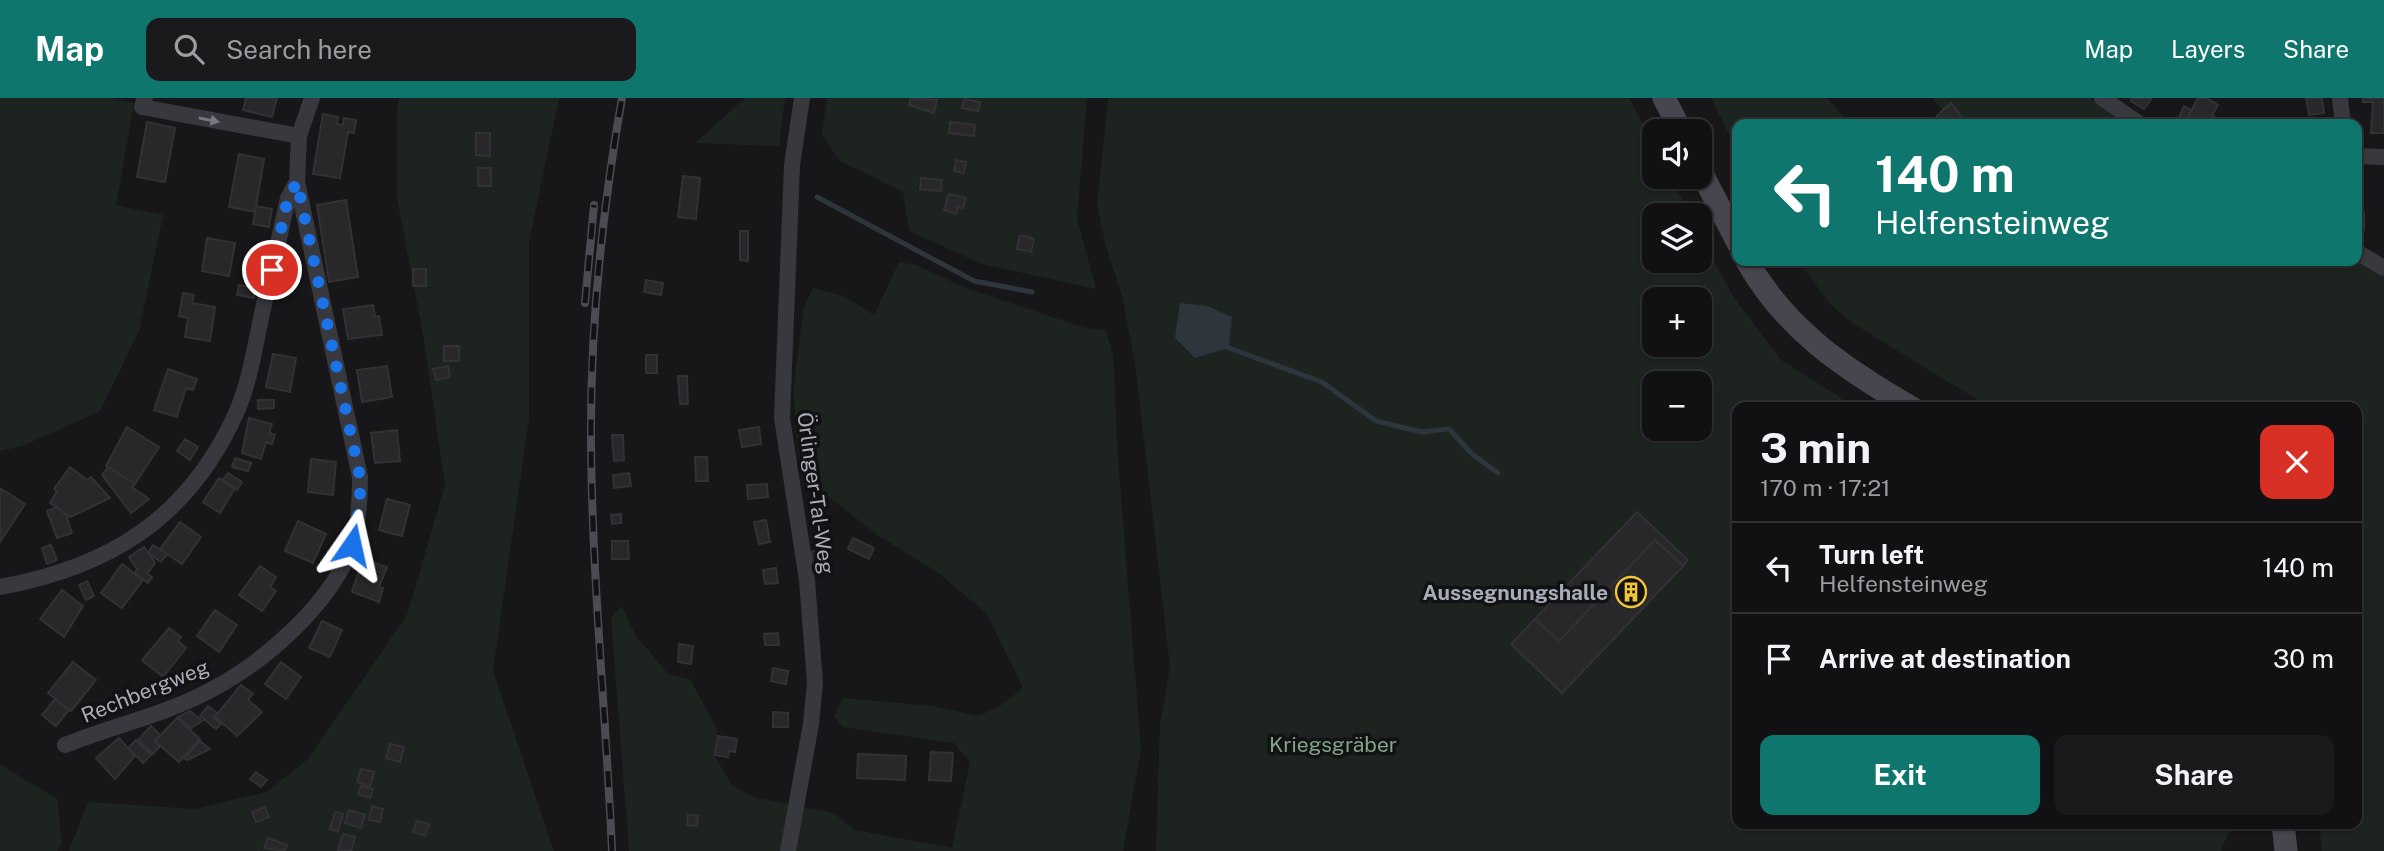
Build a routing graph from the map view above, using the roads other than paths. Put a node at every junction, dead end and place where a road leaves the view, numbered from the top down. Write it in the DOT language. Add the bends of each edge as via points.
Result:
graph roads {
  1 [pos="312,98"];
  2 [pos="802,98"];
  3 [pos="1664,98"];
  4 [pos="2102,98"];
  5 [pos="2340,98"];
  6 [pos="144,103"];
  7 [pos="1675,119"];
  8 [pos="2133,119"];
  9 [pos="2342,119"];
  10 [pos="299,136"];
  11 [pos="2362,156"];
  12 [pos="2384,157"];
  13 [pos="297,182"];
  14 [pos="1710,189"];
  15 [pos="1732,231"];
  16 [pos="2362,255"];
  17 [pos="1750,266"];
  18 [pos="2384,268"];
  19 [pos="1902,402"];
  20 [pos="0,587"];
  21 [pos="65,745"];
  22 [pos="2284,829"];
  23 [pos="789,851"];
  24 [pos="2286,851"];
  1 -- 10 [label="street, Rechbergweg"];
  2 -- 23 [label="street, Örlinger-Tal-Weg" via="792,165 782,418 807,580 815,683"];
  3 -- 7 [label="main road"];
  4 -- 8 [label="street"];
  5 -- 9 [label="street"];
  6 -- 10 [label="street, one-way"];
  10 -- 13 [label="street, Rechbergweg"];
  11 -- 12 [label="street"];
  13 -- 20 [label="street" via="288,198 242,397 215,452 187,492 141,536 108,555"];
  13 -- 21 [label="street, Rechbergweg" via="360,477 352,545 335,583 270,650 241,672 208,692"];
  14 -- 15 [label="main road"];
  16 -- 18 [label="street"];
  17 -- 19 [label="main road" via="1774,303 1818,348"];
  22 -- 24 [label="main road"];
}
